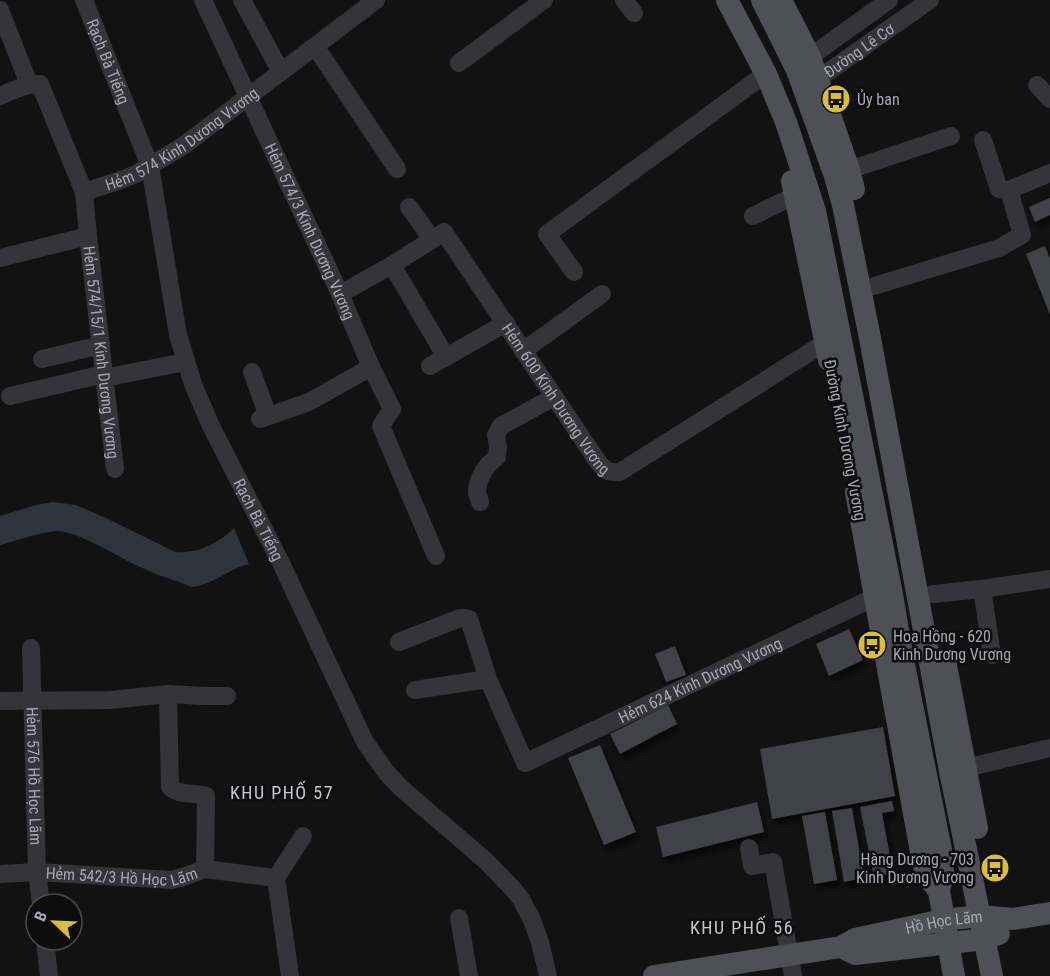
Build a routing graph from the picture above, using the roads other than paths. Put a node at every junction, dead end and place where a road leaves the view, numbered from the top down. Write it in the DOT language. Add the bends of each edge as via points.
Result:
graph roads {
  1 [pos="84,0"];
  2 [pos="93,0"];
  3 [pos="202,0"];
  4 [pos="242,0"];
  5 [pos="376,0"];
  6 [pos="544,0"];
  7 [pos="714,0"];
  8 [pos="727,0"];
  9 [pos="777,0"];
  10 [pos="889,0"];
  11 [pos="930,0"];
  12 [pos="0,12"];
  13 [pos="315,46"];
  14 [pos="810,57"];
  15 [pos="459,63"];
  16 [pos="281,72"];
  17 [pos="818,79"];
  18 [pos="758,80"];
  19 [pos="29,84"];
  20 [pos="1037,85"];
  21 [pos="0,96"];
  22 [pos="248,96"];
  23 [pos="1050,99"];
  24 [pos="951,136"];
  25 [pos="982,140"];
  26 [pos="154,164"];
  27 [pos="396,169"];
  28 [pos="849,170"];
  29 [pos="1050,173"];
  30 [pos="1009,190"];
  31 [pos="84,192"];
  32 [pos="796,195"];
  33 [pos="409,207"];
  34 [pos="753,216"];
  35 [pos="88,236"];
  36 [pos="438,236"];
  37 [pos="0,258"];
  38 [pos="392,266"];
  39 [pos="574,272"];
  40 [pos="867,288"];
  41 [pos="340,294"];
  42 [pos="602,294"];
  43 [pos="826,301"];
  44 [pos="506,323"];
  45 [pos="826,342"];
  46 [pos="101,345"];
  47 [pos="523,351"];
  48 [pos="446,357"];
  49 [pos="42,359"];
  50 [pos="185,362"];
  51 [pos="430,366"];
  52 [pos="371,367"];
  53 [pos="252,372"];
  54 [pos="104,376"];
  55 [pos="10,396"];
  56 [pos="554,397"];
  57 [pos="115,469"];
  58 [pos="480,502"];
  59 [pos="436,556"];
  60 [pos="1050,579"];
  61 [pos="982,590"];
  62 [pos="883,593"];
  63 [pos="933,594"];
  64 [pos="399,642"];
  65 [pos="31,648"];
  66 [pos="992,655"];
  67 [pos="488,679"];
  68 [pos="415,690"];
  69 [pos="168,694"];
  70 [pos="227,696"];
  71 [pos="31,700"];
  72 [pos="0,701"];
  73 [pos="1050,748"];
  74 [pos="966,768"];
  75 [pos="303,836"];
  76 [pos="748,848"];
  77 [pos="205,869"];
  78 [pos="37,872"];
  79 [pos="0,874"];
  80 [pos="276,878"];
  81 [pos="974,882"];
  82 [pos="40,892"];
  83 [pos="1050,913"];
  84 [pos="980,916"];
  85 [pos="459,918"];
  86 [pos="943,920"];
  87 [pos="1050,922"];
  88 [pos="985,939"];
  89 [pos="947,943"];
  90 [pos="841,947"];
  91 [pos="47,952"];
  92 [pos="792,966"];
  93 [pos="50,976"];
  94 [pos="290,976"];
  95 [pos="469,976"];
  96 [pos="548,976"];
  97 [pos="557,976"];
  98 [pos="654,976"];
  99 [pos="954,976"];
  100 [pos="992,976"];
  1 -- 26 [label="street, Rạch Bà Tiếng"];
  2 -- 26 [label="street, Rạch Bà Tiếng"];
  3 -- 22 [label="street, Hẻm 574/3 Kinh Dương Vương"];
  4 -- 16 [label="street"];
  5 -- 13 [label="street, Hẻm 574 Kinh Dương Vương"];
  6 -- 15 [label="street"];
  7 -- 18 [label="main road, Đường Kinh Dương Vương"];
  8 -- 43 [label="main road, Đường Kinh Dương Vương" via="766,74 816,211"];
  9 -- 14 [label="main road"];
  9 -- 40 [label="main road"];
  10 -- 14 [label="street, Đường Lê Cơ"];
  11 -- 17 [label="street, Đường Lê Cơ"];
  12 -- 19 [label="street"];
  13 -- 16 [label="street, Hẻm 574 Kinh Dương Vương"];
  13 -- 27 [label="street"];
  14 -- 17 [label="main road"];
  16 -- 22 [label="street, Hẻm 574 Kinh Dương Vương"];
  17 -- 28 [label="main road"];
  18 -- 32 [label="main road, Đường Kinh Dương Vương"];
  18 -- 39 [label="street" via="547,234"];
  19 -- 21 [label="street"];
  19 -- 31 [label="street, Hẻm 574 Kinh Dương Vương" via="40,84"];
  20 -- 23 [label="street"];
  22 -- 26 [label="street, Hẻm 574 Kinh Dương Vương"];
  22 -- 41 [label="street, Hẻm 574/3 Kinh Dương Vương"];
  24 -- 28 [label="street"];
  25 -- 30 [label="street" via="999,189"];
  26 -- 31 [label="street, Hẻm 574 Kinh Dương Vương"];
  26 -- 50 [label="street, Rạch Bà Tiếng" via="173,308"];
  26 -- 97 [label="street, Rạch Bà Tiếng" via="185,324 201,381 364,722 407,782 520,884 545,927"];
  28 -- 40 [label="main road"];
  29 -- 30 [label="street"];
  30 -- 40 [label="street" via="1022,235 999,248"];
  31 -- 35 [label="street, Hẻm 574/15/1 Kinh Dương Vương"];
  32 -- 34 [label="street"];
  32 -- 43 [label="main road, Đường Kinh Dương Vương"];
  33 -- 36 [label="street, Hẻm 600 Kinh Dương Vương"];
  35 -- 37 [label="street"];
  35 -- 46 [label="street, Hẻm 574/15/1 Kinh Dương Vương"];
  36 -- 38 [label="street"];
  36 -- 44 [label="street, Hẻm 600 Kinh Dương Vương"];
  38 -- 41 [label="street"];
  38 -- 48 [label="street"];
  40 -- 43 [label="main road"];
  40 -- 63 [label="main road" via="889,360"];
  40 -- 81 [label="main road" via="950,771"];
  41 -- 52 [label="street, Hẻm 574/3 Kinh Dương Vương"];
  42 -- 47 [label="street"];
  43 -- 45 [label="main road, Đường Kinh Dương Vương"];
  43 -- 62 [label="main road, Đường Kinh Dương Vương" via="840,339"];
  44 -- 47 [label="street, Hẻm 600 Kinh Dương Vương"];
  44 -- 48 [label="street"];
  45 -- 56 [label="street, Hẻm 600 Kinh Dương Vương" via="620,472 603,469"];
  45 -- 62 [label="main road, Đường Kinh Dương Vương" via="856,492"];
  46 -- 49 [label="street"];
  46 -- 54 [label="street, Hẻm 574/15/1 Kinh Dương Vương"];
  47 -- 56 [label="street, Hẻm 600 Kinh Dương Vương"];
  48 -- 51 [label="street"];
  50 -- 54 [label="street"];
  50 -- 96 [label="street, Rạch Bà Tiếng" via="211,426 365,742 401,788 514,890 532,920"];
  52 -- 53 [label="street" via="309,402 264,418"];
  52 -- 59 [label="street, Hẻm 574/3 Kinh Dương Vương" via="392,410 381,426"];
  54 -- 55 [label="street"];
  54 -- 57 [label="street, Hẻm 574/15/1 Kinh Dương Vương"];
  56 -- 58 [label="street" via="501,426 496,435 497,457 486,465 477,492"];
  60 -- 61 [label="street"];
  61 -- 63 [label="street"];
  61 -- 66 [label="street"];
  62 -- 67 [label="street, Hẻm 624 Kinh Dương Vương" via="525,763"];
  62 -- 86 [label="main road, Đường Kinh Dương Vương" via="897,672 943,861 939,891"];
  63 -- 74 [label="main road"];
  64 -- 67 [label="street" via="466,618"];
  65 -- 71 [label="street, Hẻm 576 Hồ Học Lãm"];
  67 -- 68 [label="street"];
  69 -- 70 [label="street"];
  69 -- 71 [label="street" via="110,700"];
  69 -- 77 [label="street" via="170,787 177,792 206,796"];
  71 -- 72 [label="street"];
  71 -- 78 [label="street, Hẻm 576 Hồ Học Lãm"];
  73 -- 74 [label="street"];
  74 -- 81 [label="main road" via="981,853"];
  75 -- 80 [label="street"];
  76 -- 92 [label="street" via="752,866 773,862"];
  77 -- 78 [label="street, Hẻm 542/3 Hồ Học Lãm" via="172,880"];
  77 -- 80 [label="street, Hẻm 542/3 Hồ Học Lãm"];
  78 -- 79 [label="street, Hẻm 542/3 Hồ Học Lãm"];
  78 -- 82 [label="street, Hẻm 576 Hồ Học Lãm"];
  80 -- 94 [label="street"];
  81 -- 84 [label="main road"];
  83 -- 84 [label="main road, Hồ Học Lãm" via="1013,919"];
  84 -- 86 [label="main road, Hồ Học Lãm"];
  84 -- 88 [label="main road"];
  85 -- 95 [label="street"];
  86 -- 89 [label="main road, Đường Kinh Dương Vương"];
  86 -- 90 [label="main road, Hồ Học Lãm" via="855,939"];
  87 -- 88 [label="main road, Hồ Học Lãm" via="1015,928"];
  88 -- 89 [label="main road, Hồ Học Lãm"];
  88 -- 100 [label="main road"];
  89 -- 90 [label="main road, Hồ Học Lãm" via="855,954"];
  89 -- 99 [label="main road, Đường Kinh Dương Vương"];
  90 -- 92 [label="main road, Hồ Học Lãm"];
  91 -- 93 [label="street"];
  92 -- 98 [label="main road, Hồ Học Lãm"];
}
